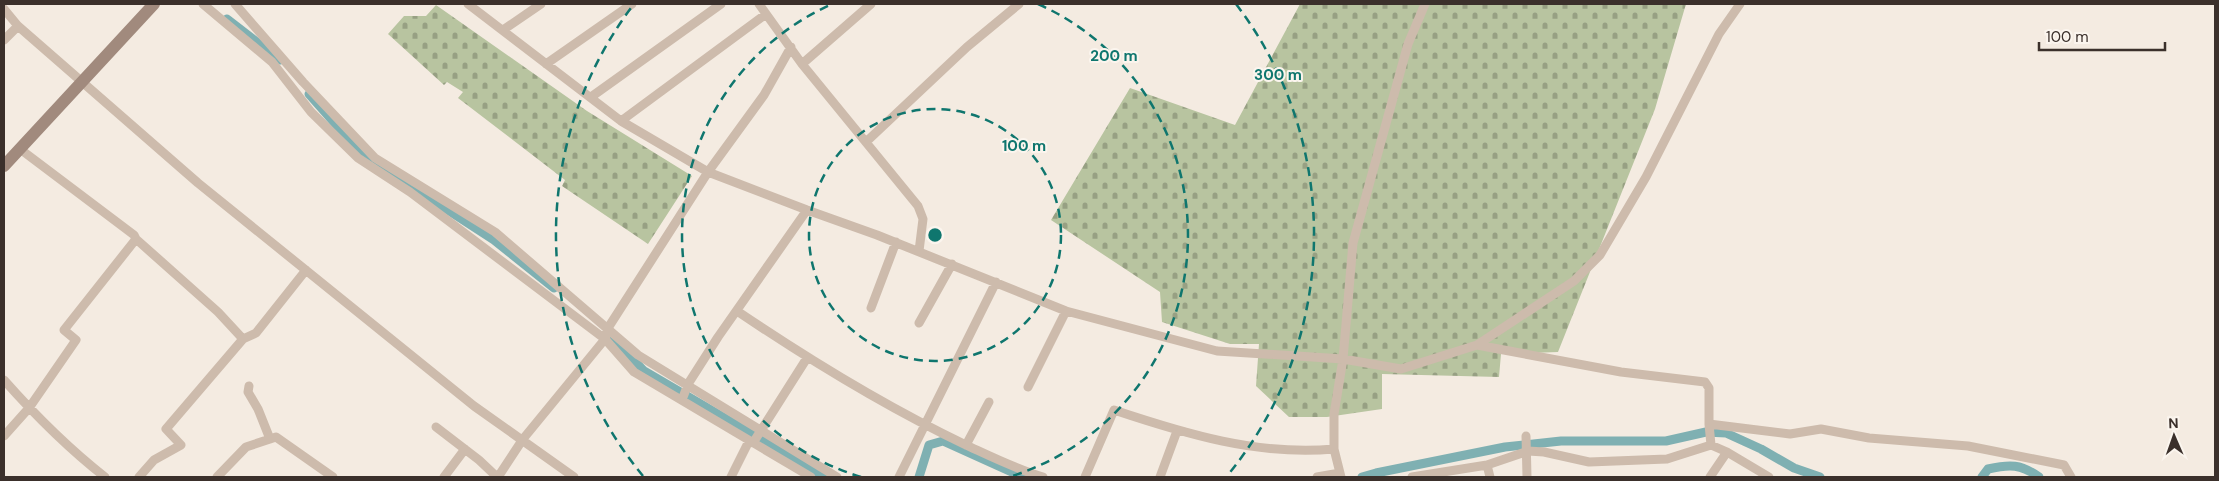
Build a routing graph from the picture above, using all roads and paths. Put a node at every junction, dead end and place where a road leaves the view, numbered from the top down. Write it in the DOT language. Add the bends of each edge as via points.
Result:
graph roads {
  1 [pos="154,4"];
  2 [pos="203,4"];
  3 [pos="235,4"];
  4 [pos="468,4"];
  5 [pos="541,4"];
  6 [pos="632,4"];
  7 [pos="721,4"];
  8 [pos="759,4"];
  9 [pos="871,4"];
  10 [pos="1019,4"];
  11 [pos="1425,4"];
  12 [pos="1740,4"];
  13 [pos="7,8"];
  14 [pos="766,14"];
  15 [pos="18,26"];
  16 [pos="502,30"];
  17 [pos="4,40"];
  18 [pos="791,47"];
  19 [pos="546,64"];
  20 [pos="802,64"];
  21 [pos="83,82"];
  22 [pos="590,97"];
  23 [pos="621,121"];
  24 [pos="866,142"];
  25 [pos="20,149"];
  26 [pos="4,166"];
  27 [pos="708,172"];
  28 [pos="807,210"];
  29 [pos="136,240"];
  30 [pos="896,242"];
  31 [pos="919,251"];
  32 [pos="952,264"];
  33 [pos="306,270"];
  34 [pos="996,282"];
  35 [pos="871,308"];
  36 [pos="737,311"];
  37 [pos="1066,311"];
  38 [pos="919,323"];
  39 [pos="608,328"];
  40 [pos="243,339"];
  41 [pos="605,339"];
  42 [pos="1477,345"];
  43 [pos="807,358"];
  44 [pos="1343,360"];
  45 [pos="4,380"];
  46 [pos="688,384"];
  47 [pos="249,386"];
  48 [pos="1028,387"];
  49 [pos="682,400"];
  50 [pos="989,402"];
  51 [pos="29,408"];
  52 [pos="1709,424"];
  53 [pos="436,426"];
  54 [pos="926,426"];
  55 [pos="762,430"];
  56 [pos="1177,431"];
  57 [pos="4,436"];
  58 [pos="1526,436"];
  59 [pos="270,439"];
  60 [pos="523,439"];
  61 [pos="751,442"];
  62 [pos="966,445"];
  63 [pos="1711,445"];
  64 [pos="465,449"];
  65 [pos="1334,449"];
  66 [pos="1528,451"];
  67 [pos="1727,452"];
  68 [pos="1487,465"];
  69 [pos="800,474"];
  70 [pos="1340,475"];
  71 [pos="1429,476"];
  72 [pos="104,477"];
  73 [pos="139,477"];
  74 [pos="217,477"];
  75 [pos="333,477"];
  76 [pos="444,477"];
  77 [pos="497,477"];
  78 [pos="574,477"];
  79 [pos="731,477"];
  80 [pos="811,477"];
  81 [pos="837,477"];
  82 [pos="899,477"];
  83 [pos="1043,477"];
  84 [pos="1085,477"];
  85 [pos="1160,477"];
  86 [pos="1317,477"];
  87 [pos="1412,477"];
  88 [pos="1490,477"];
  89 [pos="1527,477"];
  90 [pos="1710,477"];
  91 [pos="1769,477"];
  92 [pos="2071,477"];
  1 -- 21 [label="street"];
  2 -- 41 [label="street" via="272,62 311,112 358,158 410,192"];
  3 -- 39 [label="street" via="375,158 495,232"];
  4 -- 16 [label="street"];
  5 -- 16 [label="street"];
  6 -- 19 [label="street"];
  7 -- 22 [label="street"];
  8 -- 14 [label="street"];
  9 -- 20 [label="street"];
  10 -- 24 [label="street" via="959,53"];
  11 -- 44 [label="street" via="1408,44 1353,243"];
  12 -- 42 [label="street" via="1719,34 1646,178 1600,255 1574,281"];
  13 -- 15 [label="street"];
  14 -- 18 [label="street"];
  14 -- 23 [label="street"];
  15 -- 17 [label="street"];
  15 -- 21 [label="street"];
  16 -- 19 [label="street"];
  18 -- 20 [label="street"];
  18 -- 27 [label="street" via="764,95"];
  19 -- 22 [label="street"];
  20 -- 24 [label="street"];
  21 -- 25 [label="street"];
  21 -- 33 [label="street" via="198,183"];
  22 -- 23 [label="street"];
  23 -- 27 [label="street"];
  24 -- 31 [label="street" via="918,206 923,219"];
  25 -- 26 [label="street"];
  25 -- 29 [label="street" via="134,235"];
  27 -- 28 [label="street"];
  27 -- 39 [label="street"];
  28 -- 30 [label="street"];
  28 -- 36 [label="street"];
  29 -- 40 [label="street" via="218,312"];
  29 -- 51 [label="street" via="64,330 76,340"];
  30 -- 31 [label="street"];
  30 -- 35 [label="street"];
  31 -- 32 [label="street"];
  32 -- 34 [label="street"];
  32 -- 38 [label="street"];
  33 -- 40 [label="street" via="256,334"];
  33 -- 60 [label="street" via="474,406"];
  34 -- 37 [label="street"];
  34 -- 54 [label="street"];
  36 -- 43 [label="street"];
  36 -- 46 [label="street"];
  37 -- 44 [label="street" via="1217,351"];
  37 -- 48 [label="street"];
  39 -- 41 [label="street"];
  39 -- 46 [label="street" via="638,355"];
  40 -- 73 [label="street" via="166,429 181,444 154,460"];
  41 -- 49 [label="street" via="634,372"];
  41 -- 60 [label="street"];
  42 -- 44 [label="street" via="1401,369"];
  42 -- 52 [label="street" via="1621,372 1705,382 1709,388"];
  43 -- 54 [label="street"];
  43 -- 55 [label="street"];
  44 -- 65 [label="street" via="1334,414"];
  45 -- 51 [label="street"];
  46 -- 49 [label="street"];
  46 -- 55 [label="street"];
  47 -- 59 [label="street" via="248,392"];
  49 -- 61 [label="street"];
  50 -- 62 [label="street"];
  51 -- 57 [label="street"];
  51 -- 72 [label="street"];
  52 -- 63 [label="street"];
  52 -- 92 [label="street" via="1790,434 1821,428 1869,438 1968,446 2064,465"];
  53 -- 64 [label="street"];
  54 -- 62 [label="street"];
  54 -- 82 [label="street"];
  55 -- 61 [label="street"];
  55 -- 81 [label="street"];
  56 -- 65 [label="street" via="1270,450"];
  56 -- 84 [label="street" via="1114,410"];
  56 -- 85 [label="street"];
  58 -- 66 [label="street"];
  59 -- 74 [label="street" via="246,447"];
  59 -- 75 [label="street" via="276,438"];
  60 -- 77 [label="street"];
  60 -- 78 [label="street"];
  61 -- 69 [label="street"];
  61 -- 79 [label="street"];
  62 -- 83 [label="street" via="1012,468"];
  63 -- 66 [label="street" via="1667,459 1589,462"];
  63 -- 67 [label="street"];
  64 -- 76 [label="street"];
  64 -- 77 [label="street"];
  65 -- 70 [label="street"];
  66 -- 68 [label="street"];
  66 -- 89 [label="street"];
  67 -- 90 [label="street"];
  67 -- 91 [label="street"];
  68 -- 71 [label="street"];
  68 -- 88 [label="street"];
  69 -- 80 [label="street"];
  70 -- 86 [label="street"];
  71 -- 87 [label="street"];
}
